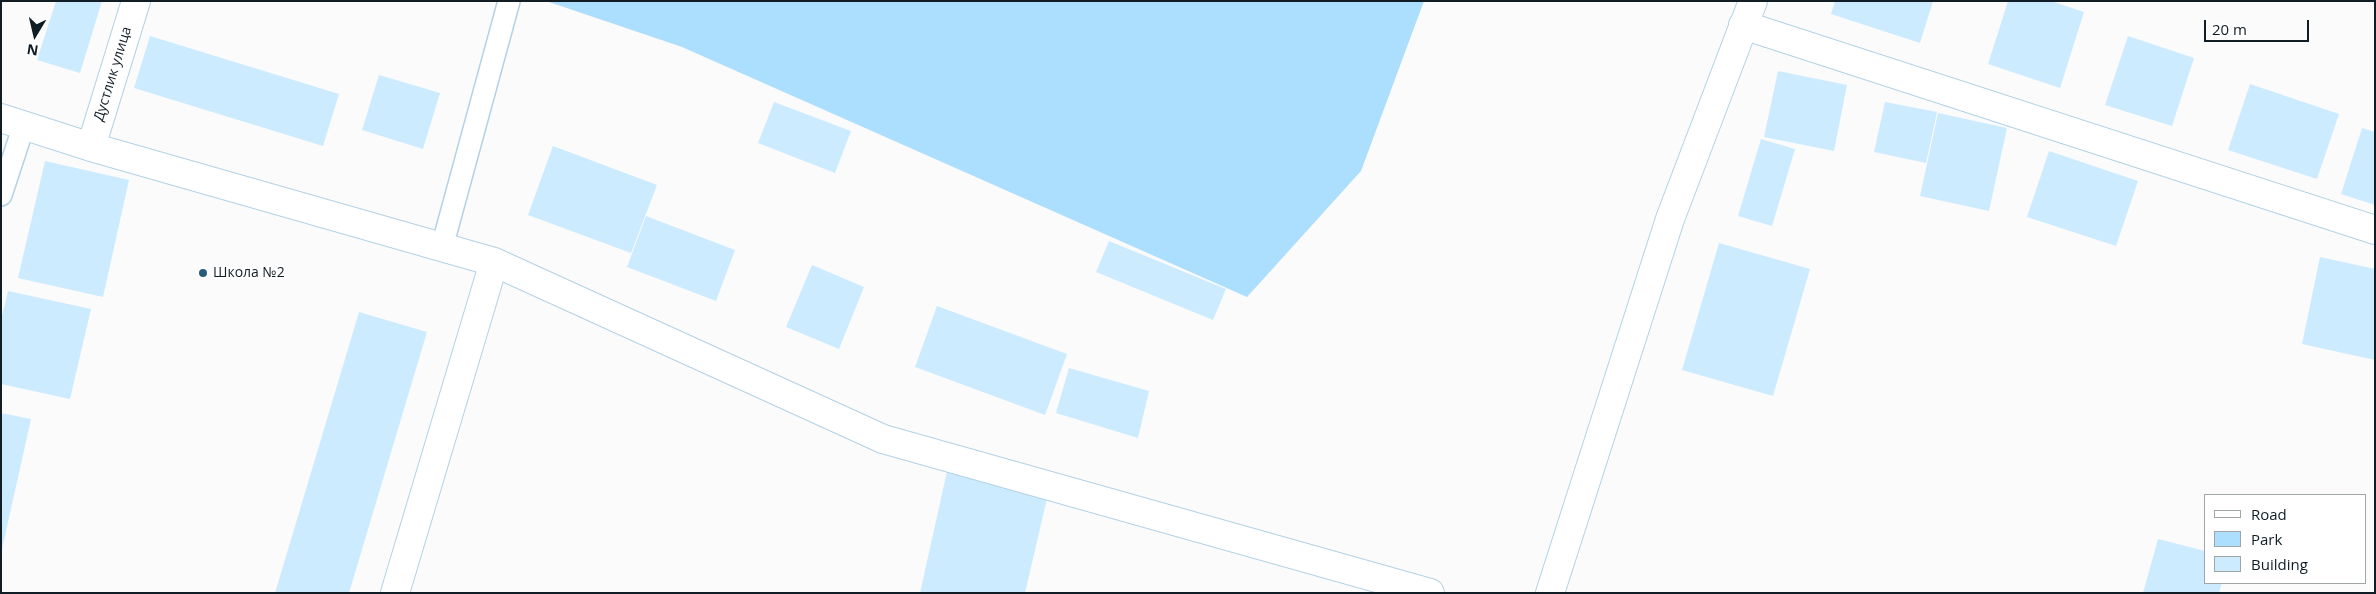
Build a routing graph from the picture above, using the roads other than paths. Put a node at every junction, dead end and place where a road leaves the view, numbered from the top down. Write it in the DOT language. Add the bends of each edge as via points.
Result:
graph roads {
  1 [pos="136,1"];
  2 [pos="509,1"];
  3 [pos="1748,13"];
  4 [pos="13,122"];
  5 [pos="91,147"];
  6 [pos="1,195"];
  7 [pos="2375,230"];
  8 [pos="442,247"];
  9 [pos="494,262"];
  10 [pos="395,593"];
  11 [pos="1430,593"];
  12 [pos="1550,593"];
  1 -- 5 [label="street, Дустлик улица"];
  2 -- 8 [label="lane"];
  3 -- 7 [label="street"];
  3 -- 12 [label="street" via="1670,219"];
  4 -- 5 [label="street"];
  4 -- 6 [label="lane"];
  5 -- 8 [label="street"];
  8 -- 9 [label="street"];
  9 -- 10 [label="street"];
  9 -- 11 [label="street" via="883,439"];
}
